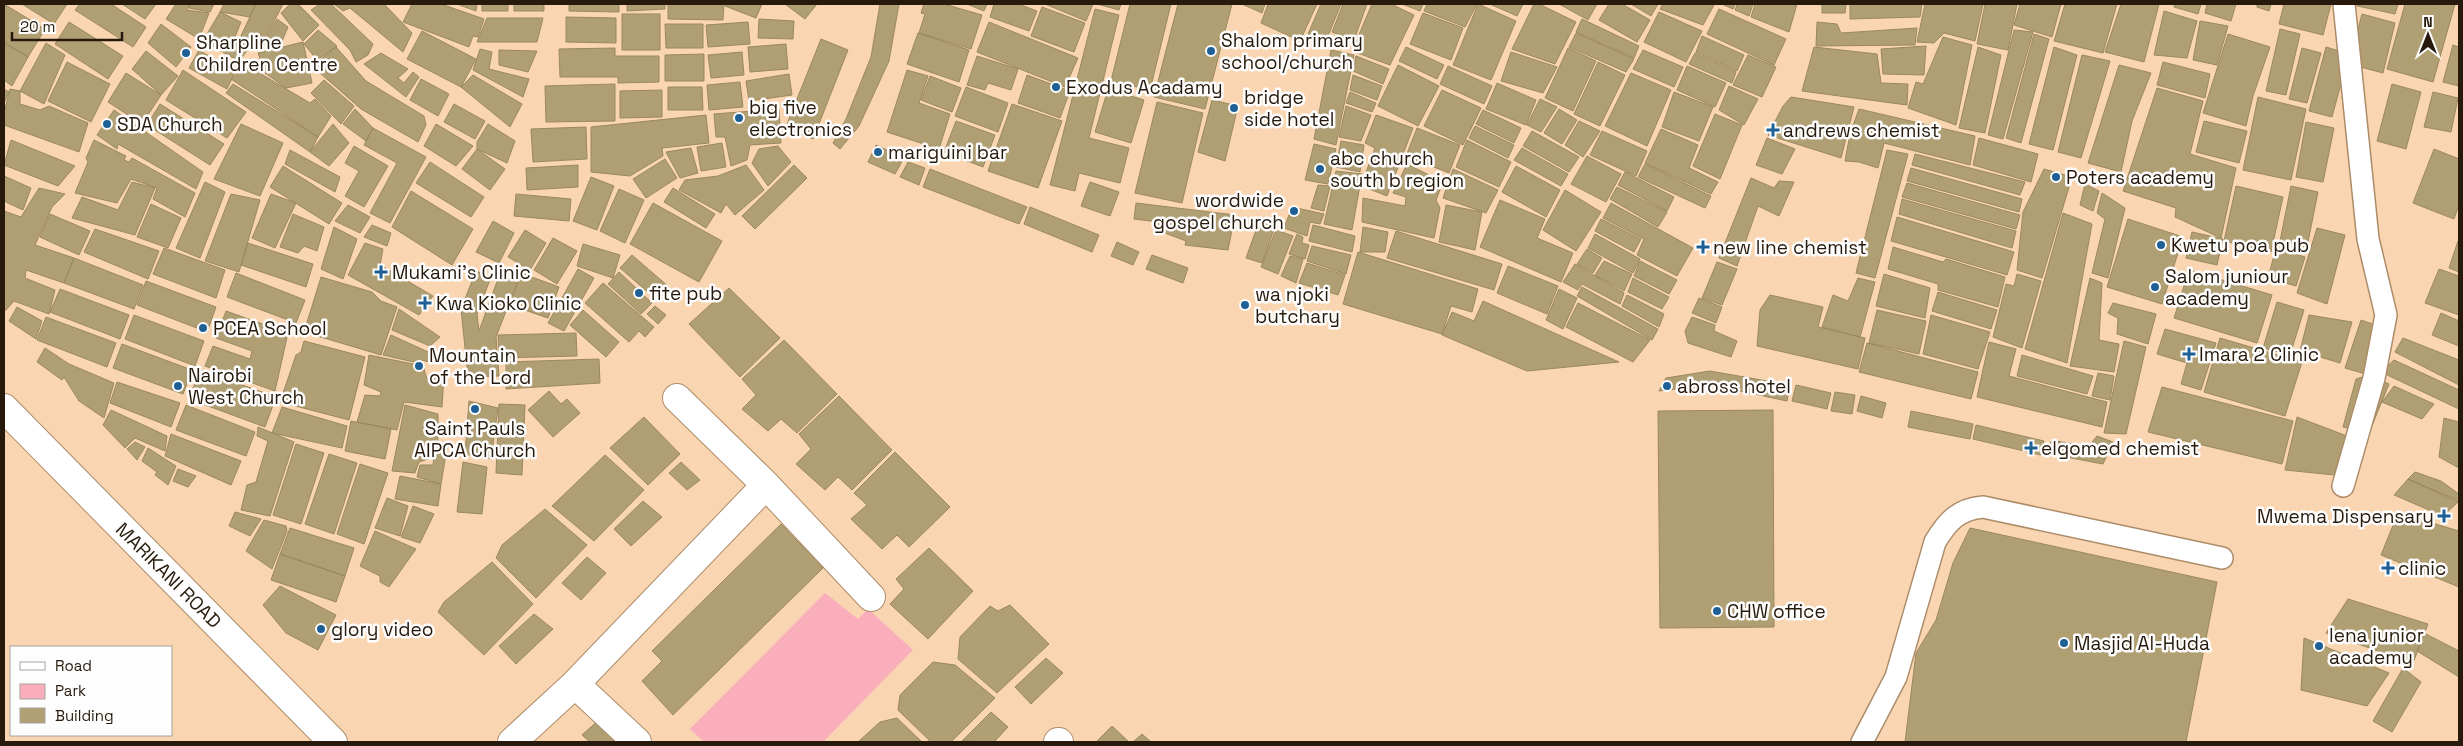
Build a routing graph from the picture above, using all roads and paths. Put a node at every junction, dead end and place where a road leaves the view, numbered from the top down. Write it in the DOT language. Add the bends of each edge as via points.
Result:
graph roads {
  1 [pos="2344,4"];
  2 [pos="677,398"];
  3 [pos="4,408"];
  4 [pos="766,485"];
  5 [pos="2343,486"];
  6 [pos="2222,558"];
  7 [pos="871,597"];
  8 [pos="575,684"];
  9 [pos="333,742"];
  10 [pos="512,742"];
  11 [pos="637,742"];
  12 [pos="1862,742"];
  1 -- 5 [label="lane" via="2368,239 2386,315 2374,378"];
  2 -- 4 [label="street"];
  3 -- 9 [label="street, MARIKANI ROAD"];
  4 -- 7 [label="street"];
  4 -- 8 [label="street"];
  6 -- 12 [label="lane" via="1983,507 1959,513 1946,523 1935,542 1896,677"];
  8 -- 10 [label="street"];
  8 -- 11 [label="street"];
}
